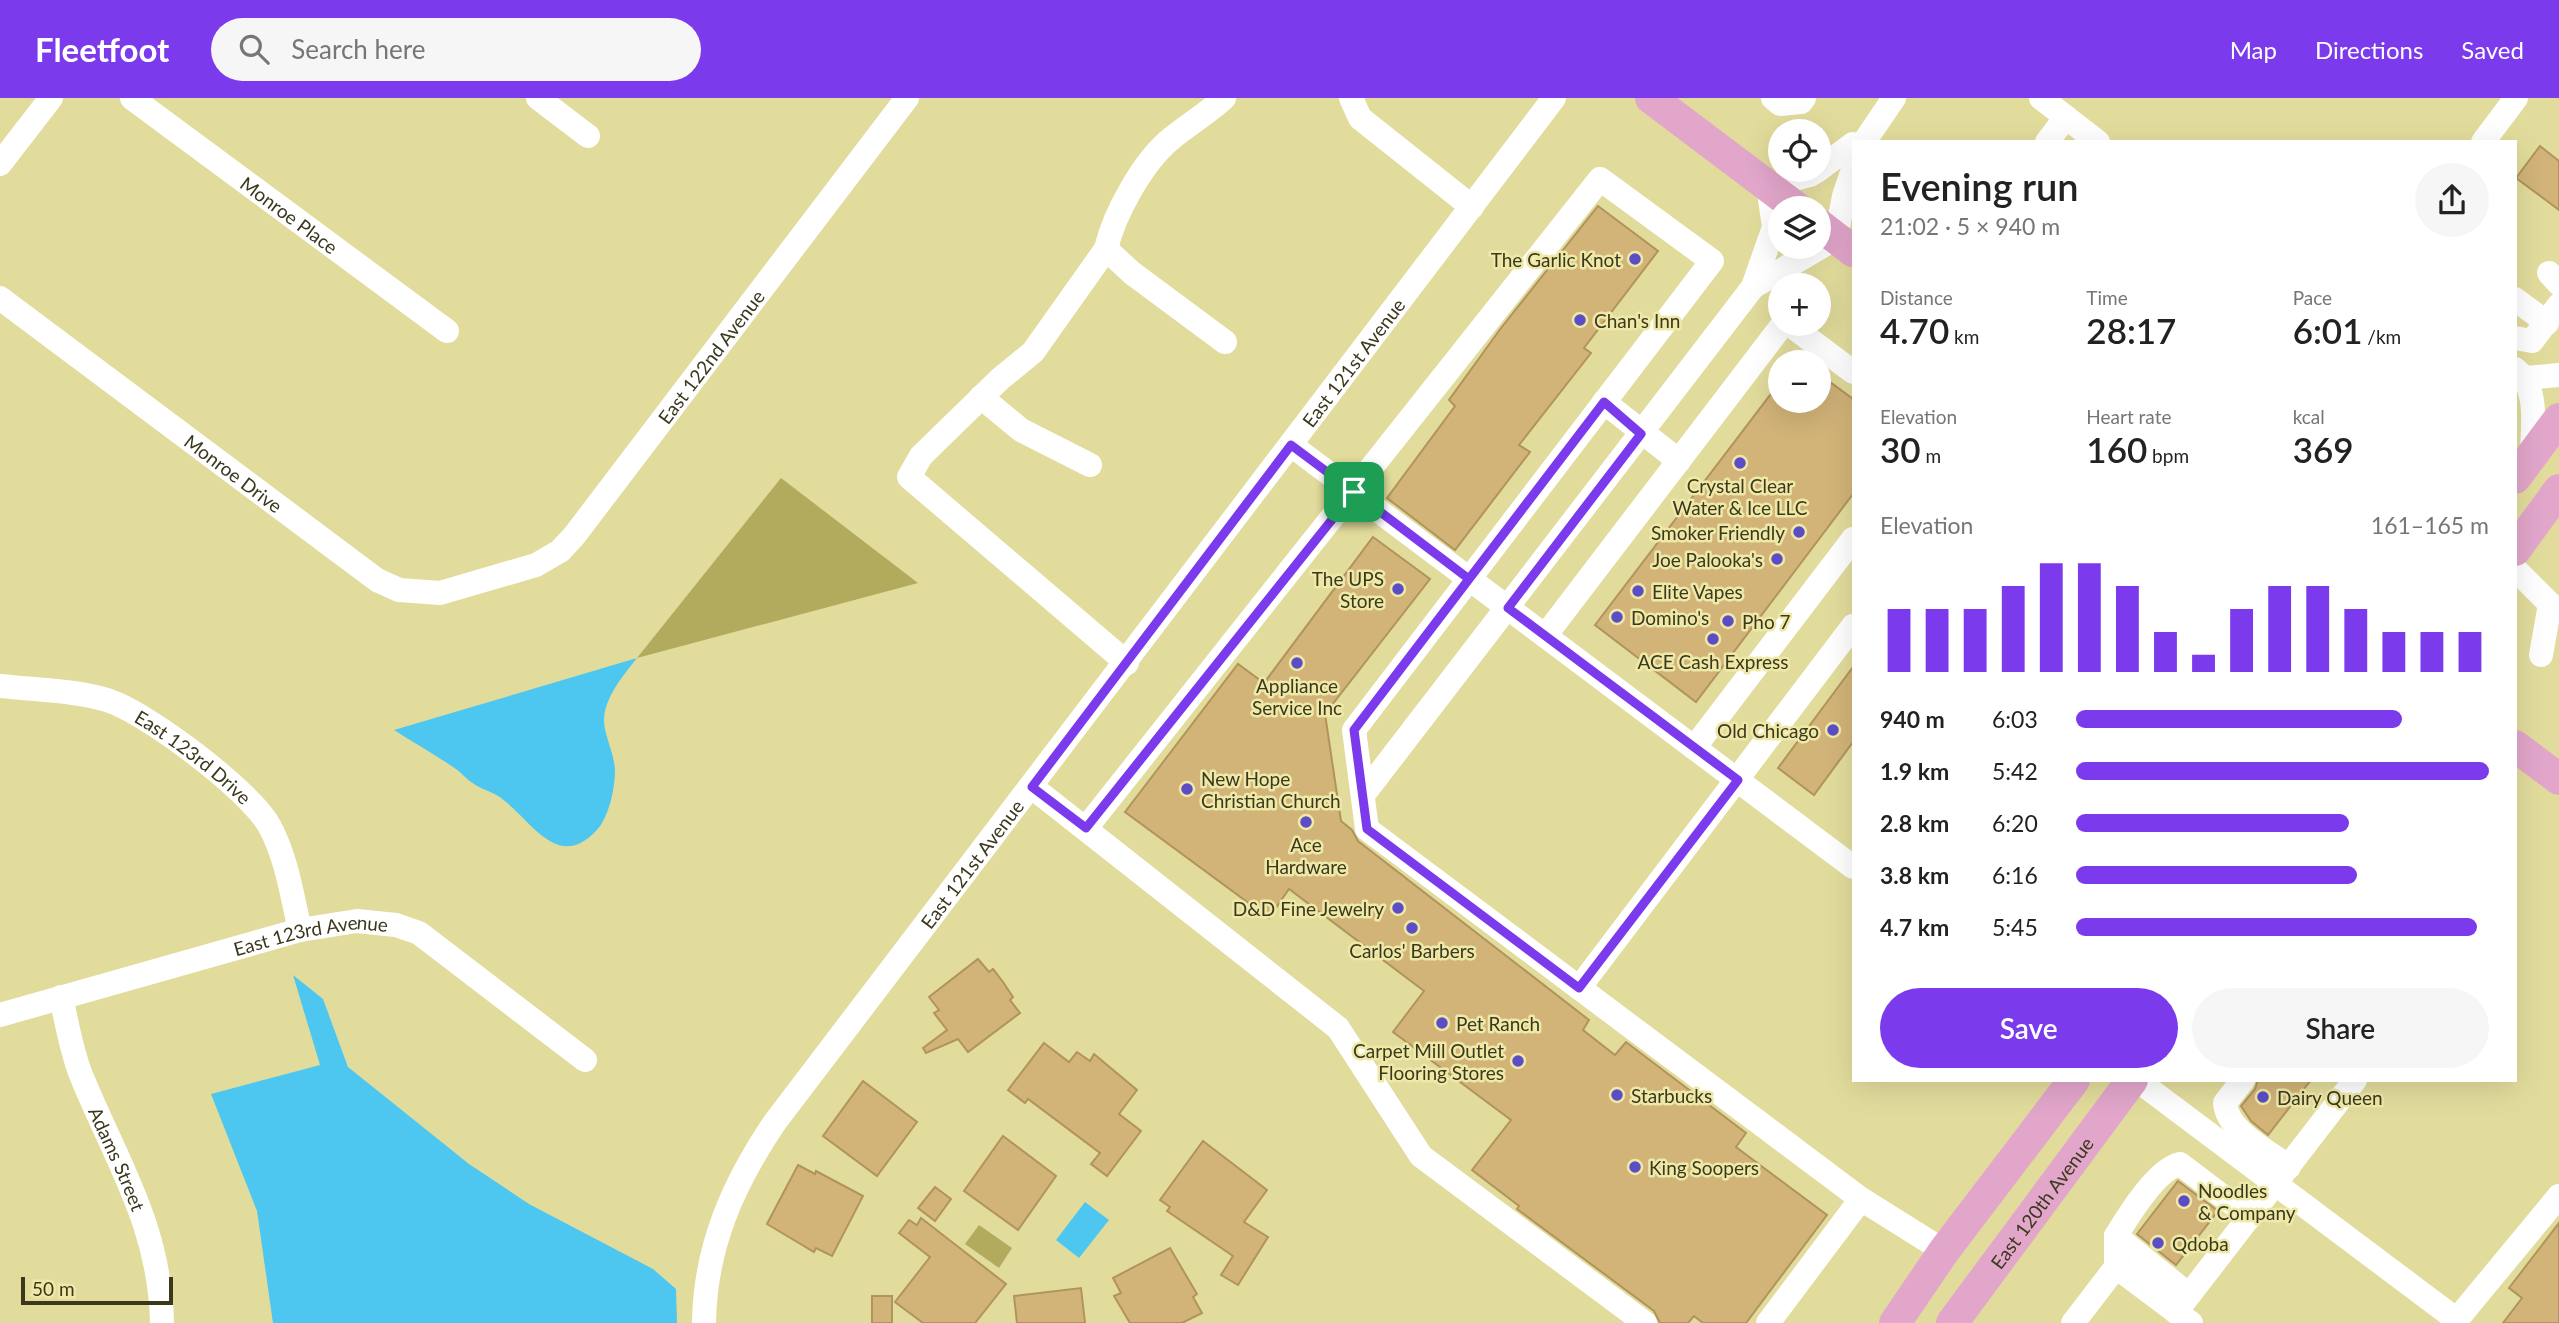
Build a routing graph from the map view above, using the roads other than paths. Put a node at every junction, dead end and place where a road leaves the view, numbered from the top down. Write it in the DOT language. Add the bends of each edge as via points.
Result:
graph roads {
  1 [pos="51,98"];
  2 [pos="132,98"];
  3 [pos="538,98"];
  4 [pos="907,98"];
  5 [pos="1224,98"];
  6 [pos="1351,98"];
  7 [pos="1554,98"];
  8 [pos="1651,98"];
  9 [pos="1773,98"];
  10 [pos="1804,98"];
  11 [pos="1894,98"];
  12 [pos="2516,98"];
  13 [pos="2043,99"];
  14 [pos="2066,117"];
  15 [pos="588,136"];
  16 [pos="1861,140"];
  17 [pos="2049,140"];
  18 [pos="2095,140"];
  19 [pos="2484,140"];
  20 [pos="1852,147"];
  21 [pos="1831,161"];
  22 [pos="0,164"];
  23 [pos="1852,172"];
  24 [pos="1786,182"];
  25 [pos="1768,187"];
  26 [pos="1780,196"];
  27 [pos="1472,207"];
  28 [pos="1836,238"];
  29 [pos="1106,249"];
  30 [pos="1753,287"];
  31 [pos="0,298"];
  32 [pos="2517,300"];
  33 [pos="2553,314"];
  34 [pos="447,331"];
  35 [pos="1774,336"];
  36 [pos="1805,336"];
  37 [pos="2517,338"];
  38 [pos="1225,342"];
  39 [pos="1852,371"];
  40 [pos="2521,374"];
  41 [pos="2559,375"];
  42 [pos="981,397"];
  43 [pos="1604,402"];
  44 [pos="2559,419"];
  45 [pos="1641,434"];
  46 [pos="1291,445"];
  47 [pos="1679,461"];
  48 [pos="1090,465"];
  49 [pos="2523,467"];
  50 [pos="2559,490"];
  51 [pos="1354,492"];
  52 [pos="1852,541"];
  53 [pos="2517,547"];
  54 [pos="2517,571"];
  55 [pos="1469,579"];
  56 [pos="486,580"];
  57 [pos="1508,608"];
  58 [pos="1852,627"];
  59 [pos="1545,636"];
  60 [pos="2541,655"];
  61 [pos="1128,663"];
  62 [pos="0,686"];
  63 [pos="1695,748"];
  64 [pos="2517,748"];
  65 [pos="2559,779"];
  66 [pos="1738,780"];
  67 [pos="1032,787"];
  68 [pos="1363,794"];
  69 [pos="1086,828"];
  70 [pos="1852,866"];
  71 [pos="300,930"];
  72 [pos="1579,988"];
  73 [pos="61,997"];
  74 [pos="0,1015"];
  75 [pos="585,1060"];
  76 [pos="2072,1082"];
  77 [pos="2133,1082"];
  78 [pos="2138,1082"];
  79 [pos="2241,1082"];
  80 [pos="2351,1082"];
  81 [pos="2283,1176"];
  82 [pos="2559,1196"];
  83 [pos="1861,1199"];
  84 [pos="2250,1217"];
  85 [pos="2116,1236"];
  86 [pos="1944,1251"];
  87 [pos="2116,1267"];
  88 [pos="2185,1310"];
  89 [pos="2456,1322"];
  90 [pos="162,1323"];
  91 [pos="704,1323"];
  92 [pos="1645,1323"];
  93 [pos="1768,1323"];
  94 [pos="1895,1323"];
  95 [pos="1952,1323"];
  96 [pos="2073,1323"];
  1 -- 22 [label="street"];
  2 -- 34 [label="street, Monroe Place"];
  3 -- 15 [label="street"];
  4 -- 56 [label="street, East 122nd Avenue" via="574,536 547,559"];
  5 -- 29 [label="street" via="1171,138 1135,183 1112,223"];
  6 -- 27 [label="street" via="1360,118"];
  7 -- 27 [label="street, East 121st Avenue"];
  8 -- 25 [label="main road"];
  9 -- 10 [label="street" via="1780,104"];
  11 -- 16 [label="street"];
  12 -- 19 [label="street"];
  13 -- 14 [label="street"];
  14 -- 17 [label="street"];
  14 -- 18 [label="street"];
  20 -- 21 [label="street"];
  23 -- 28 [label="street"];
  24 -- 25 [label="street"];
  25 -- 26 [label="main road"];
  25 -- 30 [label="street" via="1774,227"];
  27 -- 46 [label="street, East 121st Avenue"];
  28 -- 30 [label="street"];
  29 -- 38 [label="street"];
  29 -- 42 [label="street" via="1033,352"];
  30 -- 45 [label="street"];
  31 -- 56 [label="street, Monroe Drive" via="377,580 425,594"];
  32 -- 33 [label="street"];
  33 -- 37 [label="street" via="2532,341"];
  35 -- 47 [label="street"];
  36 -- 39 [label="street"];
  40 -- 41 [label="street"];
  40 -- 49 [label="street" via="2532,399"];
  42 -- 48 [label="street" via="1021,430"];
  42 -- 61 [label="street" via="921,456 909,477"];
  43 -- 45 [label="street"];
  43 -- 51 [label="street" via="1712,261 1600,179"];
  43 -- 55 [label="street"];
  44 -- 49 [label="main road"];
  45 -- 47 [label="street"];
  45 -- 57 [label="street"];
  46 -- 51 [label="street"];
  46 -- 61 [label="street, East 121st Avenue"];
  47 -- 59 [label="street"];
  50 -- 53 [label="main road"];
  51 -- 55 [label="street"];
  51 -- 69 [label="street"];
  52 -- 63 [label="street"];
  54 -- 60 [label="street" via="2550,604"];
  55 -- 57 [label="street"];
  55 -- 68 [label="street" via="1354,730"];
  57 -- 59 [label="street"];
  57 -- 68 [label="street"];
  58 -- 66 [label="street"];
  59 -- 63 [label="street"];
  61 -- 67 [label="street, East 121st Avenue"];
  62 -- 71 [label="street, East 123rd Drive" via="85,695 124,706 238,790 262,815 279,846"];
  63 -- 66 [label="street"];
  64 -- 65 [label="main road"];
  66 -- 70 [label="street"];
  66 -- 72 [label="street"];
  67 -- 69 [label="street"];
  67 -- 91 [label="street, East 121st Avenue" via="754,1153 730,1198 712,1250"];
  68 -- 72 [label="street" via="1367,829"];
  69 -- 92 [label="street" via="1338,1028 1421,1156"];
  71 -- 73 [label="street, East 123rd Avenue"];
  71 -- 75 [label="street, East 123rd Avenue" via="357,921 419,933"];
  72 -- 83 [label="street"];
  73 -- 74 [label="street, East 123rd Avenue"];
  73 -- 90 [label="street, Adams Street" via="78,1067 148,1230"];
  76 -- 86 [label="main road"];
  77 -- 95 [label="main road, East 120th Avenue"];
  78 -- 81 [label="street"];
  79 -- 81 [label="street" via="2225,1103 2226,1112 2232,1124"];
  80 -- 81 [label="street"];
  81 -- 84 [label="street"];
  81 -- 89 [label="street"];
  82 -- 89 [label="street"];
  83 -- 86 [label="street"];
  83 -- 93 [label="street"];
  84 -- 85 [label="street" via="2180,1164 2160,1175"];
  84 -- 88 [label="street"];
  85 -- 87 [label="street"];
  85 -- 88 [label="street"];
  86 -- 94 [label="main road"];
  87 -- 88 [label="street"];
  87 -- 96 [label="street"];
}
